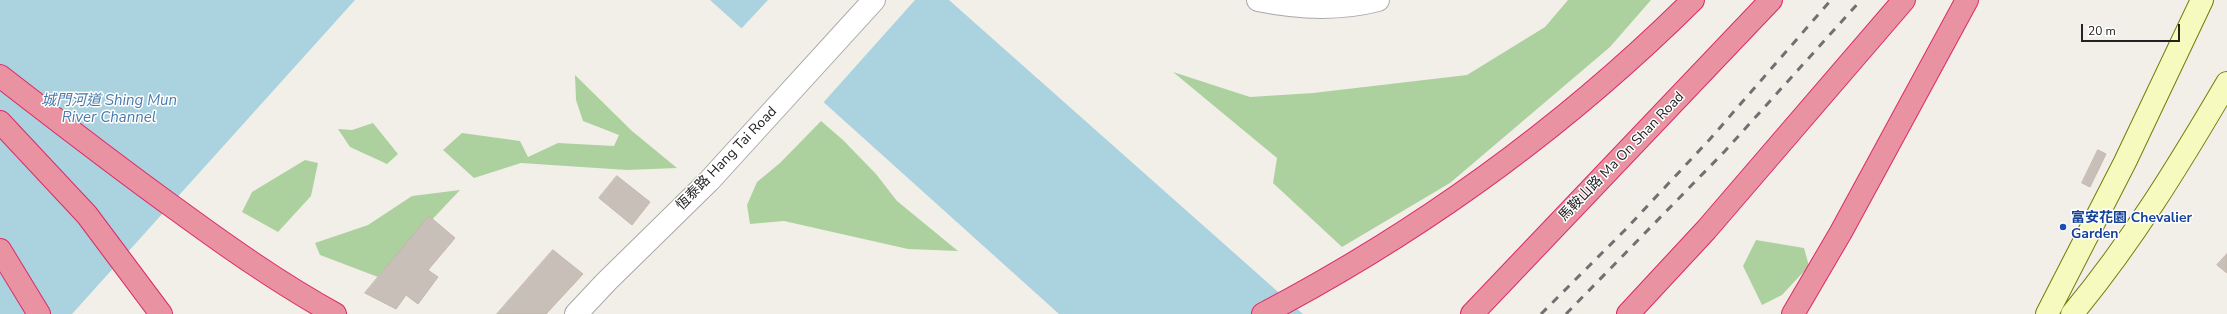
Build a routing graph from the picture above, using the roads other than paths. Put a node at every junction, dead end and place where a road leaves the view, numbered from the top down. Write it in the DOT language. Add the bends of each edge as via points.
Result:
graph roads {
  1 [pos="874,0"];
  2 [pos="1258,0"];
  3 [pos="1378,0"];
  4 [pos="1693,0"];
  5 [pos="1771,0"];
  6 [pos="1904,0"];
  7 [pos="1967,0"];
  8 [pos="2202,0"];
  9 [pos="0,76"];
  10 [pos="2227,83"];
  11 [pos="0,122"];
  12 [pos="0,250"];
  13 [pos="39,314"];
  14 [pos="161,314"];
  15 [pos="335,314"];
  16 [pos="576,314"];
  17 [pos="1263,314"];
  18 [pos="1472,314"];
  19 [pos="1628,314"];
  20 [pos="1793,314"];
  21 [pos="2046,314"];
  22 [pos="2072,314"];
  1 -- 16 [label="street, 恆泰路 Hang Tai Road" via="709,181"];
  2 -- 3 [label="street" via="1283,5 1326,7"];
  4 -- 17 [label="highway" via="1642,50 1580,103 1476,185 1357,262"];
  5 -- 18 [label="highway, 馬鞍山路 Ma On Shan Road"];
  6 -- 19 [label="highway" via="1706,230"];
  7 -- 20 [label="highway" via="1841,232"];
  8 -- 21 [label="main road" via="2125,162"];
  9 -- 15 [label="highway" via="230,248"];
  10 -- 22 [label="main road" via="2136,231"];
  11 -- 14 [label="highway" via="87,215"];
  12 -- 13 [label="highway"];
}
